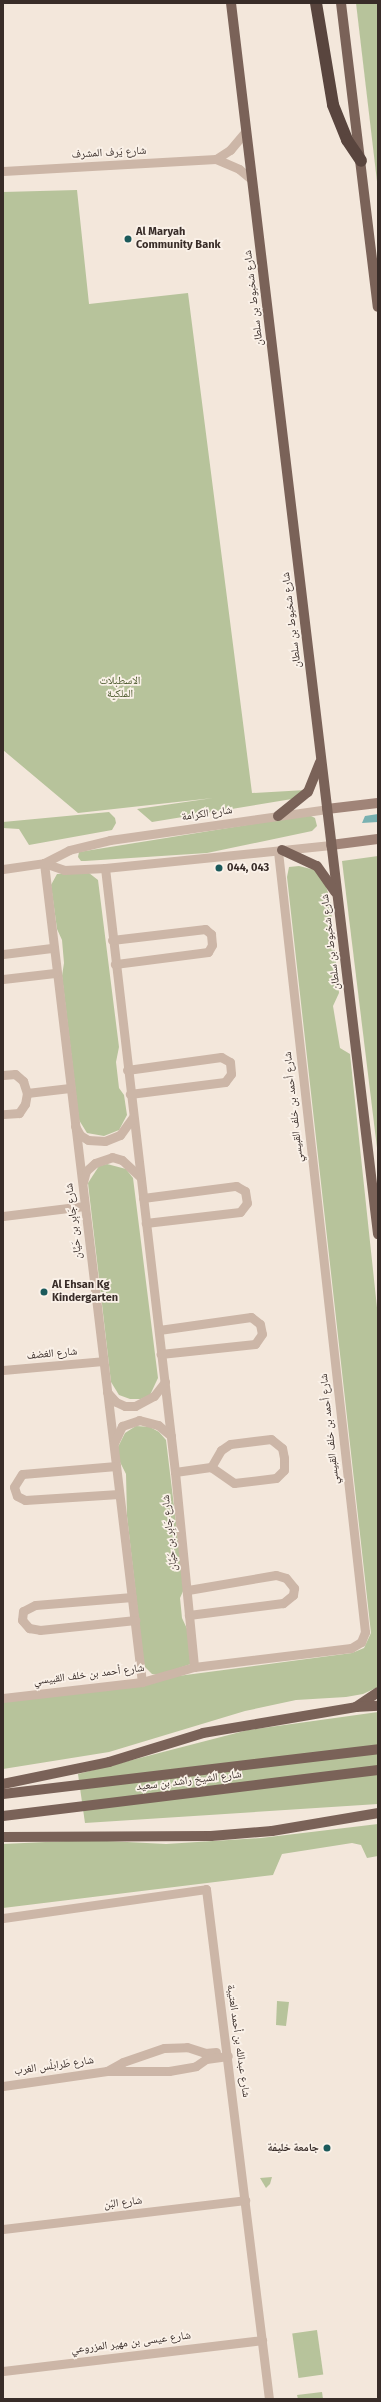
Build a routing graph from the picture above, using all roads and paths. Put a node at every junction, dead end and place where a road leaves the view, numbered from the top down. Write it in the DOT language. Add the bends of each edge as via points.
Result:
graph roads {
  1 [pos="231,3"];
  2 [pos="316,3"];
  3 [pos="341,3"];
  4 [pos="246,131"];
  5 [pos="216,159"];
  6 [pos="361,161"];
  7 [pos="3,171"];
  8 [pos="252,180"];
  9 [pos="378,307"];
  10 [pos="321,758"];
  11 [pos="378,803"];
  12 [pos="327,809"];
  13 [pos="278,816"];
  14 [pos="378,839"];
  15 [pos="331,845"];
  16 [pos="280,850"];
  17 [pos="44,863"];
  18 [pos="105,868"];
  19 [pos="3,869"];
  20 [pos="338,896"];
  21 [pos="112,940"];
  22 [pos="52,948"];
  23 [pos="3,954"];
  24 [pos="115,964"];
  25 [pos="56,973"];
  26 [pos="3,979"];
  27 [pos="127,1070"];
  28 [pos="3,1075"];
  29 [pos="70,1088"];
  30 [pos="27,1093"];
  31 [pos="130,1094"];
  32 [pos="3,1114"];
  33 [pos="133,1117"];
  34 [pos="74,1123"];
  35 [pos="140,1177"];
  36 [pos="82,1184"];
  37 [pos="142,1198"];
  38 [pos="84,1206"];
  39 [pos="3,1216"];
  40 [pos="146,1222"];
  41 [pos="378,1234"];
  42 [pos="159,1330"];
  43 [pos="161,1354"];
  44 [pos="103,1361"];
  45 [pos="3,1370"];
  46 [pos="165,1382"];
  47 [pos="107,1392"];
  48 [pos="171,1436"];
  49 [pos="113,1446"];
  50 [pos="116,1466"];
  51 [pos="211,1467"];
  52 [pos="175,1472"];
  53 [pos="119,1494"];
  54 [pos="188,1590"];
  55 [pos="132,1597"];
  56 [pos="189,1615"];
  57 [pos="135,1620"];
  58 [pos="194,1668"];
  59 [pos="142,1682"];
  60 [pos="378,1692"];
  61 [pos="3,1698"];
  62 [pos="378,1706"];
  63 [pos="356,1707"];
  64 [pos="378,1749"];
  65 [pos="378,1770"];
  66 [pos="3,1784"];
  67 [pos="3,1794"];
  68 [pos="377,1813"];
  69 [pos="3,1816"];
  70 [pos="3,1837"];
  71 [pos="3,1918"];
  72 [pos="228,2053"];
  73 [pos="107,2071"];
  74 [pos="3,2086"];
  75 [pos="245,2200"];
  76 [pos="3,2229"];
  77 [pos="262,2340"];
  78 [pos="3,2371"];
  79 [pos="270,2399"];
  1 -- 4 [label="main road, شارع شخبوط بن سلطان"];
  2 -- 6 [label="highway" via="333,105 347,140"];
  3 -- 6 [label="main road"];
  4 -- 5 [label="street" via="230,150"];
  4 -- 8 [label="main road, شارع شخبوط بن سلطان"];
  5 -- 7 [label="street, شارع يَرف المشرف"];
  5 -- 8 [label="street, شارع يَرف المشرف" via="239,169"];
  6 -- 9 [label="main road"];
  8 -- 10 [label="main road, شارع شخبوط بن سلطان"];
  10 -- 12 [label="main road, شارع شخبوط بن سلطان"];
  10 -- 13 [label="main road" via="308,792"];
  11 -- 12 [label="main road, شارع الكرامة"];
  12 -- 13 [label="street, شارع الكرامة"];
  12 -- 15 [label="main road, شارع شخبوط بن سلطان"];
  13 -- 17 [label="street, شارع الكرامة" via="110,840 68,850"];
  14 -- 15 [label="main road, شارع الكرامة"];
  15 -- 16 [label="street, شارع الكرامة"];
  15 -- 20 [label="main road, شارع شخبوط بن سلطان"];
  16 -- 18 [label="street, شارع الكرامة"];
  16 -- 20 [label="main road" via="316,866"];
  16 -- 58 [label="street, شارع أحمد بن خلف القبيسي" via="365,1632 361,1642 350,1648"];
  17 -- 18 [label="street, شارع الكرامة" via="64,870"];
  17 -- 19 [label="street, شارع الكرامة"];
  17 -- 22 [label="street, شارع جَابِر بن حَيَّان"];
  18 -- 21 [label="street, شارع جَابِر بن حَيَّان"];
  20 -- 41 [label="main road, شارع شخبوط بن سلطان"];
  21 -- 24 [label="street, شارع جَابِر بن حَيَّان"];
  21 -- 24 [label="street" via="204,928 211,934 212,945 208,952"];
  22 -- 23 [label="street"];
  22 -- 25 [label="street, شارع جَابِر بن حَيَّان"];
  24 -- 27 [label="street, شارع جَابِر بن حَيَّان"];
  25 -- 26 [label="street"];
  25 -- 29 [label="street, شارع جَابِر بن حَيَّان"];
  27 -- 31 [label="street, شارع جَابِر بن حَيَّان"];
  27 -- 31 [label="street" via="221,1057 230,1062 231,1074 225,1082"];
  28 -- 30 [label="street" via="15,1074 23,1081"];
  29 -- 30 [label="street"];
  29 -- 34 [label="street, شارع جَابِر بن حَيَّان"];
  30 -- 32 [label="street" via="25,1104 19,1113"];
  31 -- 33 [label="street, شارع جَابِر بن حَيَّان"];
  33 -- 34 [label="street" via="120,1136 105,1141 88,1140 80,1135"];
  33 -- 35 [label="street, شارع جَابِر بن حَيَّان"];
  34 -- 36 [label="street, شارع جَابِر بن حَيَّان"];
  35 -- 36 [label="street" via="122,1160 112,1157 95,1163 86,1171"];
  35 -- 37 [label="street, شارع جَابِر بن حَيَّان"];
  36 -- 38 [label="street, شارع جَابِر بن حَيَّان"];
  37 -- 40 [label="street, شارع جَابِر بن حَيَّان"];
  37 -- 40 [label="street" via="236,1186 245,1191 246,1203 240,1212"];
  38 -- 39 [label="street"];
  38 -- 44 [label="street, شارع جَابِر بن حَيَّان"];
  40 -- 42 [label="street, شارع جَابِر بن حَيَّان"];
  42 -- 43 [label="street, شارع جَابِر بن حَيَّان"];
  42 -- 43 [label="street" via="251,1317 260,1324 262,1334 255,1344"];
  43 -- 46 [label="street, شارع جَابِر بن حَيَّان"];
  44 -- 45 [label="street, شارع الغضف"];
  44 -- 47 [label="street, شارع جَابِر بن حَيَّان"];
  46 -- 47 [label="street" via="154,1396 135,1406 125,1406 116,1402"];
  46 -- 48 [label="street, شارع جَابِر بن حَيَّان"];
  47 -- 49 [label="street, شارع جَابِر بن حَيَّان"];
  48 -- 49 [label="street" via="158,1424 139,1420 120,1428"];
  48 -- 52 [label="street, شارع جَابِر بن حَيَّان"];
  49 -- 50 [label="street, شارع جَابِر بن حَيَّان"];
  50 -- 53 [label="street, شارع جَابِر بن حَيَّان"];
  50 -- 53 [label="street" via="22,1474 14,1487 17,1496 24,1500"];
  51 -- 51 [label="street" via="221,1450 230,1444 271,1439 282,1448 284,1458 284,1470 276,1478 234,1483"];
  51 -- 52 [label="street"];
  52 -- 54 [label="street, شارع جَابِر بن حَيَّان"];
  53 -- 55 [label="street, شارع جَابِر بن حَيَّان"];
  54 -- 56 [label="street, شارع جَابِر بن حَيَّان"];
  54 -- 56 [label="street" via="276,1575 286,1578 294,1588 293,1594 282,1603"];
  55 -- 57 [label="street, شارع جَابِر بن حَيَّان"];
  55 -- 57 [label="street" via="35,1605 23,1610 22,1620 29,1628 40,1630"];
  56 -- 58 [label="street, شارع جَابِر بن حَيَّان"];
  57 -- 59 [label="street, شارع جَابِر بن حَيَّان"];
  58 -- 59 [label="street, شارع أحمد بن خلف القبيسي"];
  59 -- 61 [label="street, شارع أحمد بن خلف القبيسي"];
  60 -- 63 [label="main road"];
  62 -- 63 [label="main road"];
  63 -- 66 [label="main road" via="203,1733 109,1762"];
  64 -- 67 [label="main road, شارع الشيخ راشد بن سعيد"];
  65 -- 69 [label="main road, شارع الشيخ راشد بن سعيد"];
  68 -- 70 [label="main road" via="272,1831 211,1836"];
  71 -- 72 [label="street, شارع عبدالله بن أحمد العتيبة" via="206,1889"];
  72 -- 73 [label="street, شارع طَرابلُس الغرب" via="206,2059 196,2066 168,2071"];
  72 -- 73 [label="street, شارع طَرابلُس الغرب" via="205,2053 191,2047 164,2048 123,2062"];
  72 -- 75 [label="street, شارع عبدالله بن أحمد العتيبة"];
  73 -- 74 [label="street, شارع طَرابلُس الغرب"];
  75 -- 76 [label="street, شارع البُن"];
  75 -- 77 [label="street, شارع عبدالله بن أحمد العتيبة"];
  77 -- 78 [label="street, شارع عيسى بن مهير المزروعي"];
  77 -- 79 [label="street, شارع عبدالله بن أحمد العتيبة"];
}
